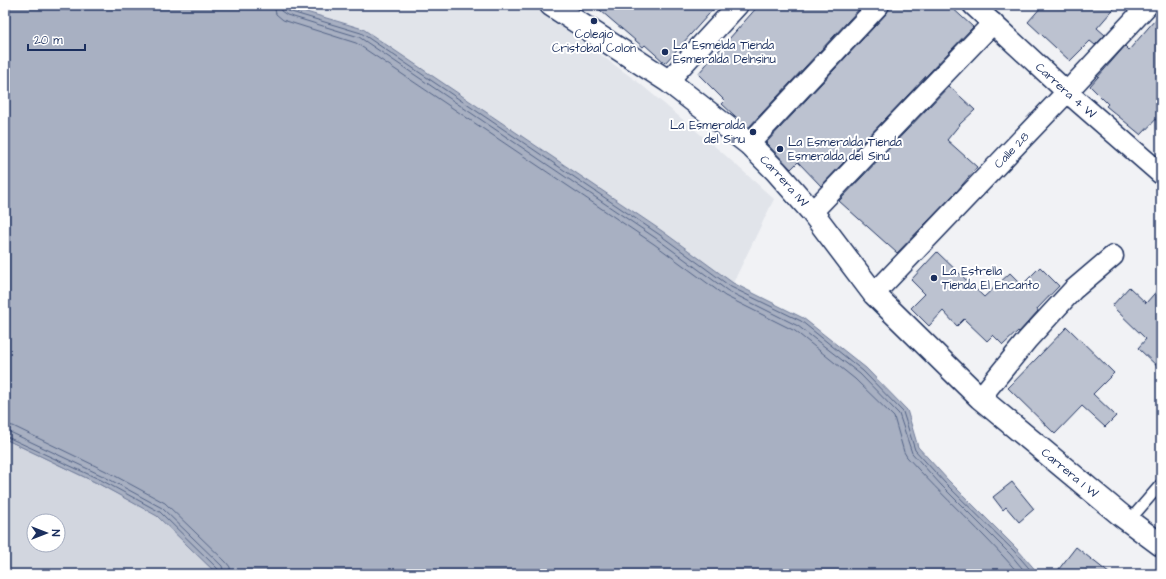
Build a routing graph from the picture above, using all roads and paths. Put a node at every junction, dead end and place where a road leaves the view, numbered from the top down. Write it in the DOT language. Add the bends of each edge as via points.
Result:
graph roads {
  1 [pos="551,5"];
  2 [pos="738,5"];
  3 [pos="879,5"];
  4 [pos="973,5"];
  5 [pos="1148,5"];
  6 [pos="993,23"];
  7 [pos="668,80"];
  8 [pos="1067,92"];
  9 [pos="749,144"];
  10 [pos="1160,171"];
  11 [pos="812,212"];
  12 [pos="1113,256"];
  13 [pos="874,294"];
  14 [pos="980,398"];
  15 [pos="1161,484"];
  16 [pos="1129,521"];
  17 [pos="1161,545"];
  1 -- 7 [label="street, Carrera 1W"];
  2 -- 7 [label="street"];
  3 -- 9 [label="street"];
  4 -- 6 [label="street, Carrera 4 W"];
  5 -- 8 [label="street, Calle 28"];
  6 -- 8 [label="street, Carrera 4 W"];
  6 -- 11 [label="street"];
  7 -- 9 [label="street, Carrera 1W"];
  8 -- 10 [label="street, Carrera 4 W"];
  8 -- 13 [label="street, Calle 28"];
  9 -- 11 [label="street, Carrera 1W"];
  11 -- 13 [label="street, Carrera 1W"];
  12 -- 14 [label="street" via="1073,290 1027,340"];
  13 -- 14 [label="street, Carrera 1W"];
  14 -- 16 [label="street, Carrera 1 W"];
  15 -- 16 [label="lane"];
  16 -- 17 [label="street, Carrera 1 W"];
}
